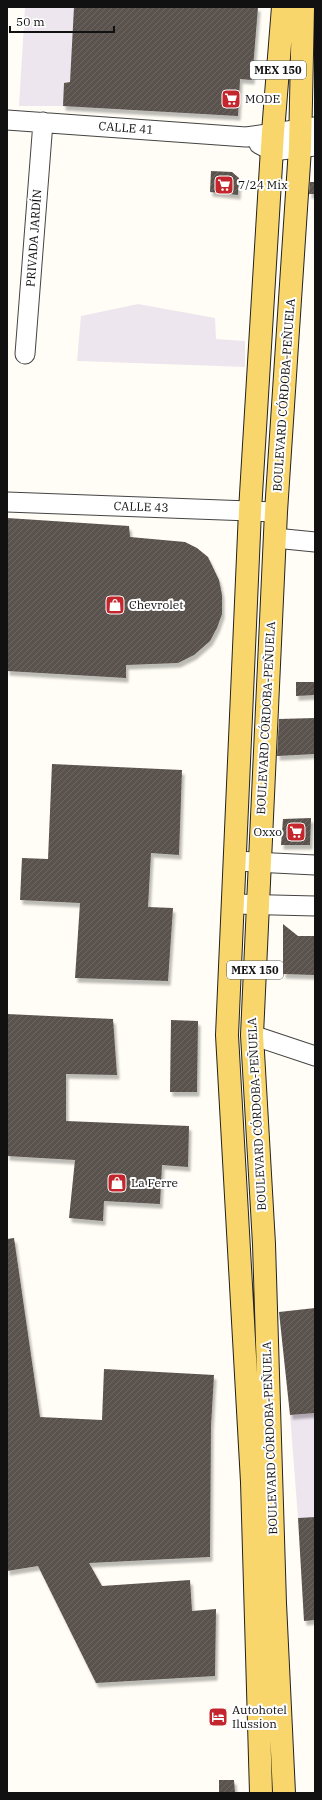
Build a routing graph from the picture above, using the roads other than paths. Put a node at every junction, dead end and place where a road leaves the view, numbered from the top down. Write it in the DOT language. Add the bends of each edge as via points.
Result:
graph roads {
  1 [pos="283,7"];
  2 [pos="303,7"];
  3 [pos="7,120"];
  4 [pos="43,122"];
  5 [pos="307,138"];
  6 [pos="273,142"];
  7 [pos="25,354"];
  8 [pos="7,502"];
  9 [pos="250,511"];
  10 [pos="276,512"];
  11 [pos="275,538"];
  12 [pos="315,542"];
  13 [pos="235,861"];
  14 [pos="260,862"];
  15 [pos="315,865"];
  16 [pos="233,904"];
  17 [pos="258,904"];
  18 [pos="315,906"];
  19 [pos="227,1035"];
  20 [pos="252,1035"];
  21 [pos="315,1056"];
  22 [pos="261,1793"];
  23 [pos="284,1793"];
  1 -- 6 [label="main road, BOULEVARD CÓRDOBA-PEÑUELA / MEX 150"];
  2 -- 5 [label="main road, BOULEVARD CÓRDOBA-PEÑUELA / MEX 150"];
  3 -- 4 [label="street, CALLE 41"];
  4 -- 6 [label="street, CALLE 41" via="246,137"];
  4 -- 7 [label="street, PRIVADA JARDÍN"];
  5 -- 6 [label="street"];
  5 -- 10 [label="main road, BOULEVARD CÓRDOBA-PEÑUELA / MEX 150"];
  6 -- 9 [label="main road, BOULEVARD CÓRDOBA-PEÑUELA / MEX 150"];
  8 -- 9 [label="street, CALLE 43"];
  9 -- 10 [label="street, CALLE 43"];
  9 -- 13 [label="main road, BOULEVARD CÓRDOBA-PEÑUELA / MEX 150"];
  10 -- 11 [label="main road, BOULEVARD CÓRDOBA-PEÑUELA / MEX 150"];
  11 -- 12 [label="street"];
  11 -- 14 [label="main road, BOULEVARD CÓRDOBA-PEÑUELA / MEX 150"];
  13 -- 14 [label="street"];
  13 -- 16 [label="main road, BOULEVARD CÓRDOBA-PEÑUELA / MEX 150"];
  14 -- 15 [label="street"];
  14 -- 17 [label="main road, BOULEVARD CÓRDOBA-PEÑUELA / MEX 150"];
  16 -- 17 [label="street"];
  16 -- 19 [label="main road, BOULEVARD CÓRDOBA-PEÑUELA / MEX 150"];
  17 -- 18 [label="street"];
  17 -- 20 [label="main road, BOULEVARD CÓRDOBA-PEÑUELA / MEX 150"];
  19 -- 20 [label="main road"];
  19 -- 22 [label="main road, BOULEVARD CÓRDOBA-PEÑUELA / MEX 150" via="252,1482"];
  20 -- 21 [label="street"];
  20 -- 23 [label="main road, BOULEVARD CÓRDOBA-PEÑUELA / MEX 150" via="264,1244 275,1603"];
}
